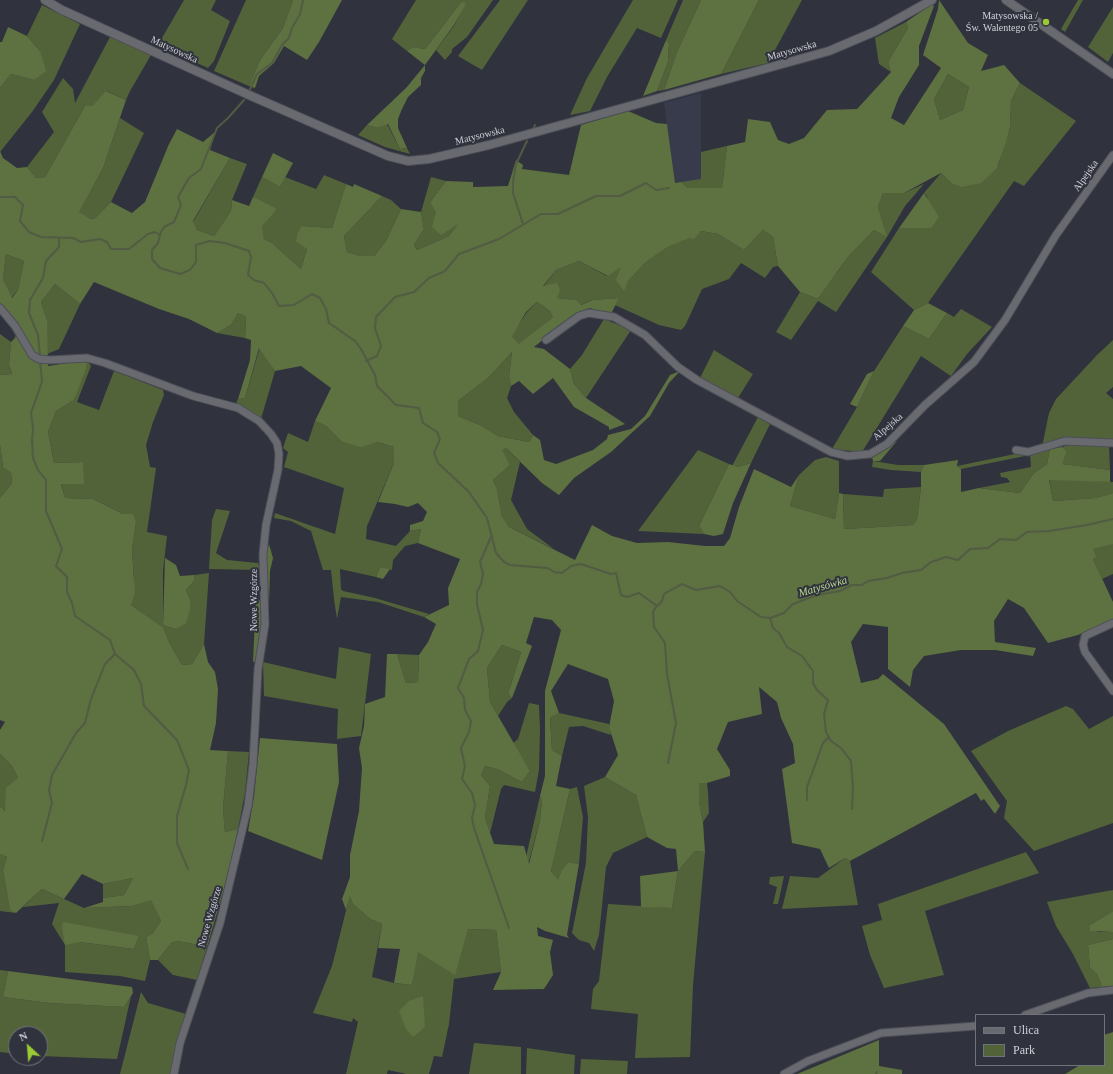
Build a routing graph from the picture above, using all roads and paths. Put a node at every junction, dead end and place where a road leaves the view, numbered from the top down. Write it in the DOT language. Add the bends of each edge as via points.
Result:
graph roads {
  1 [pos="45,0"];
  2 [pos="932,0"];
  3 [pos="1006,0"];
  4 [pos="1113,74"];
  5 [pos="1113,155"];
  6 [pos="0,308"];
  7 [pos="546,340"];
  8 [pos="1113,443"];
  9 [pos="1016,450"];
  10 [pos="1113,623"];
  11 [pos="1113,691"];
  12 [pos="1113,990"];
  13 [pos="1028,1014"];
  14 [pos="975,1026"];
  15 [pos="174,1074"];
  16 [pos="784,1074"];
  1 -- 2 [label="street, Matysowska" via="248,95 388,156 408,161 429,159 489,145 822,53 876,31"];
  3 -- 4 [label="street"];
  5 -- 7 [label="street, Alpejska" via="1056,235 1014,306 978,356 887,444 870,454 848,456 831,452 697,380 678,367 646,335 614,317 589,313 579,316"];
  6 -- 15 [label="street, Nowe Wzgórze" via="15,326 32,355 39,359 87,358 193,396 238,408 259,421 277,443 278,470 266,525 263,554 265,624 258,669 248,806 220,923 180,1043"];
  8 -- 9 [label="street" via="1066,442 1028,452"];
  10 -- 11 [label="street" via="1085,636 1083,645 1085,652"];
  12 -- 13 [label="street" via="1088,993"];
  14 -- 16 [label="street" via="881,1033 808,1061"];
}
